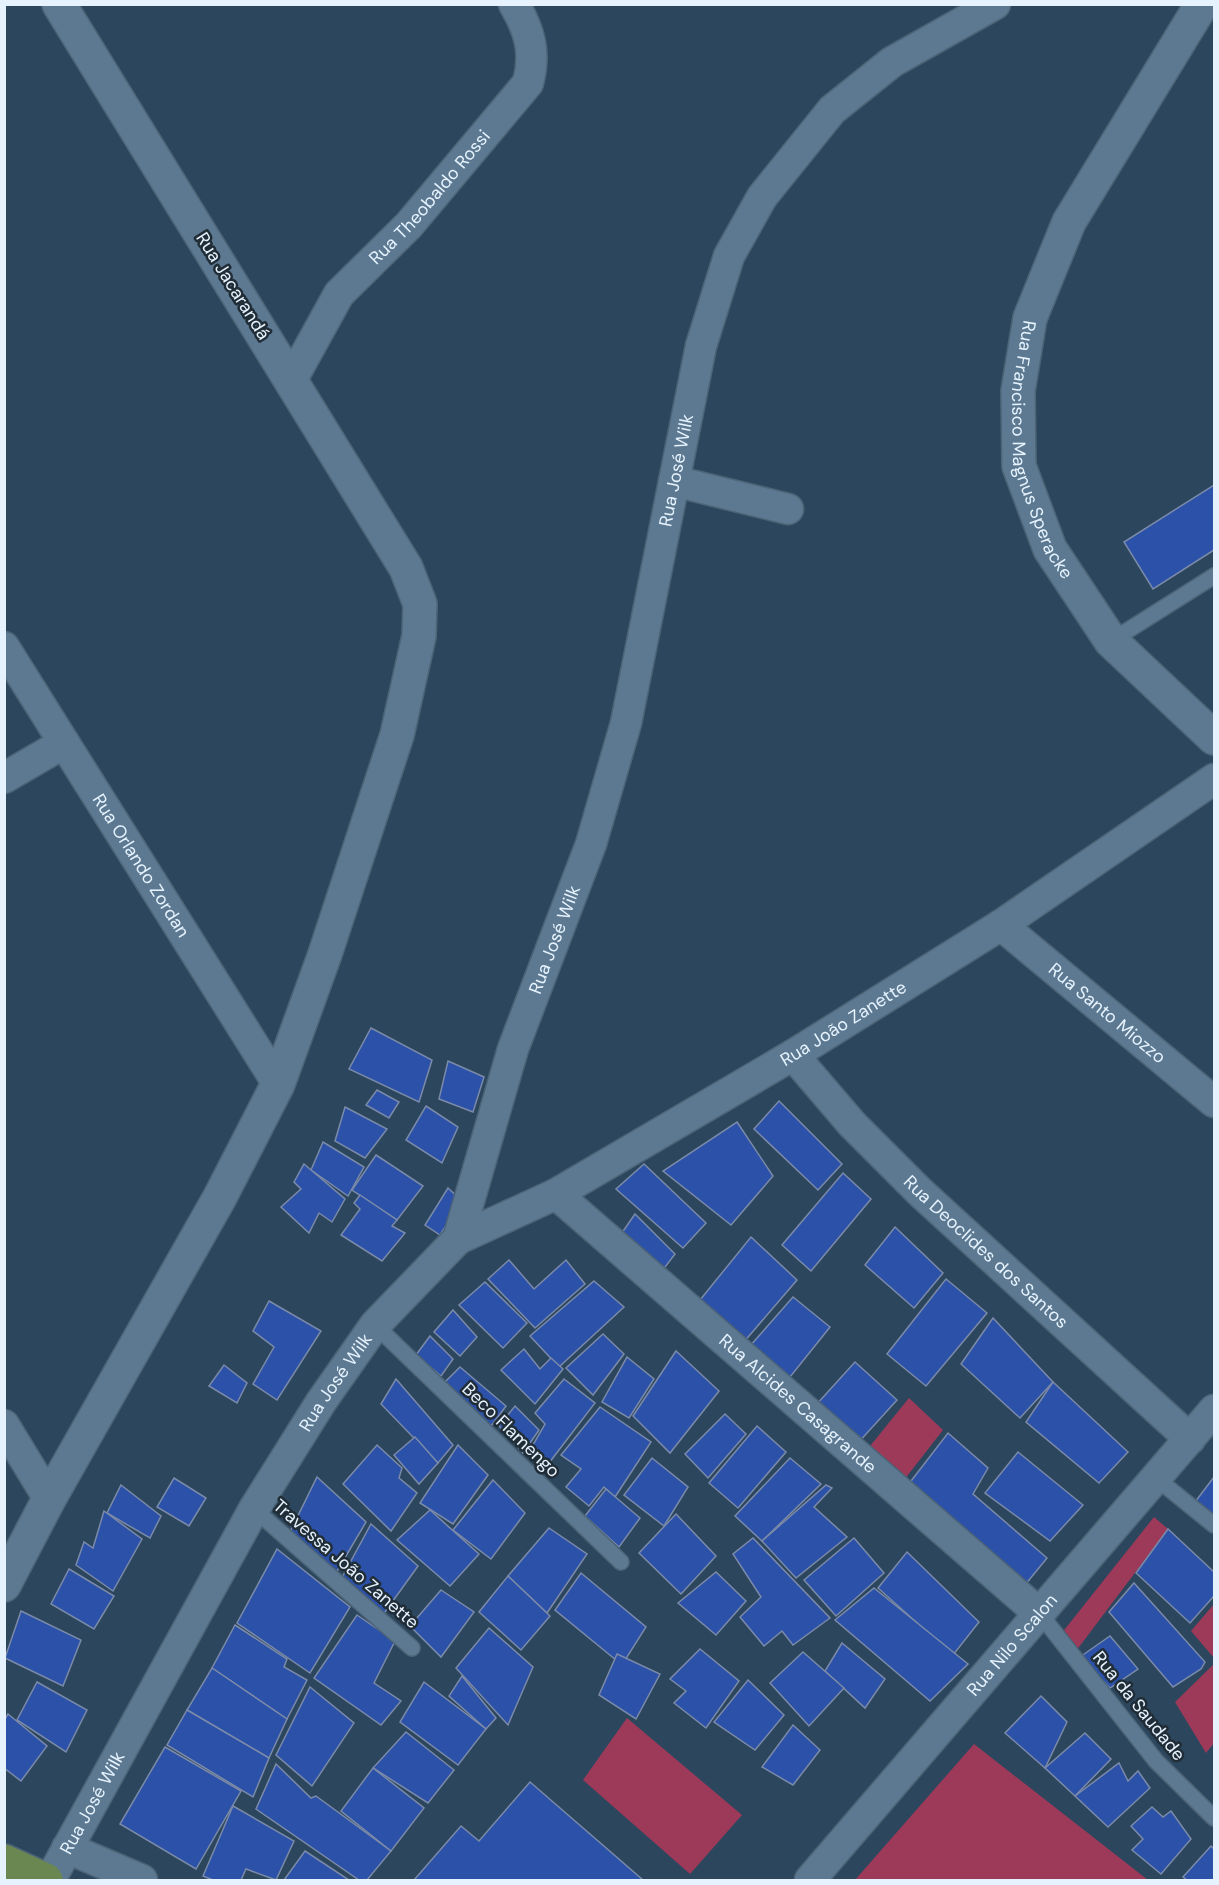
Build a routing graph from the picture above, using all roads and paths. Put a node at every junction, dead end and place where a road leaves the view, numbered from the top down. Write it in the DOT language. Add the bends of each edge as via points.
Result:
graph roads {
  1 [pos="59,4"];
  2 [pos="514,4"];
  3 [pos="995,4"];
  4 [pos="1200,5"];
  5 [pos="291,381"];
  6 [pos="674,481"];
  7 [pos="788,509"];
  8 [pos="1215,576"];
  9 [pos="1111,640"];
  10 [pos="4,647"];
  11 [pos="1215,738"];
  12 [pos="64,743"];
  13 [pos="4,778"];
  14 [pos="1215,780"];
  15 [pos="1001,925"];
  16 [pos="793,1055"];
  17 [pos="278,1084"];
  18 [pos="1215,1102"];
  19 [pos="556,1194"];
  20 [pos="458,1239"];
  21 [pos="375,1326"];
  22 [pos="1215,1410"];
  23 [pos="4,1425"];
  24 [pos="1190,1439"];
  25 [pos="1156,1478"];
  26 [pos="49,1499"];
  27 [pos="254,1509"];
  28 [pos="1215,1525"];
  29 [pos="621,1562"];
  30 [pos="4,1585"];
  31 [pos="1040,1614"];
  32 [pos="412,1648"];
  33 [pos="1215,1818"];
  34 [pos="67,1848"];
  35 [pos="4,1861"];
  36 [pos="48,1881"];
  37 [pos="142,1881"];
  38 [pos="810,1881"];
  1 -- 5 [label="street, Rua Jacarandá"];
  2 -- 5 [label="street, Rua Theobaldo Rossi" via="528,27 532,65 528,83 409,225 339,294"];
  3 -- 6 [label="street, Rua José Wilk" via="892,62 832,110 762,196 729,256 705,335"];
  4 -- 9 [label="street, Rua Francisco Magnus Speracke" via="1069,222 1029,318 1018,391 1019,466 1023,477 1050,549"];
  5 -- 17 [label="street, Rua Jacarandá" via="406,568 420,604 419,636 397,735 326,954"];
  6 -- 7 [label="street"];
  6 -- 20 [label="street, Rua José Wilk" via="626,723 591,844 513,1049"];
  8 -- 9 [label="lane"];
  9 -- 11 [label="street, Rua Francisco Magnus Speracke"];
  10 -- 12 [label="street, Rua Orlando Zordan"];
  12 -- 13 [label="street"];
  12 -- 17 [label="street, Rua Orlando Zordan"];
  14 -- 15 [label="street, Rua João Zanette"];
  15 -- 16 [label="street, Rua João Zanette"];
  15 -- 18 [label="street, Rua Santo Miozzo"];
  16 -- 19 [label="street, Rua João Zanette"];
  16 -- 24 [label="street, Rua Deoclides dos Santos" via="852,1124 920,1192"];
  17 -- 26 [label="street, Rua Jacarandá" via="220,1197"];
  19 -- 20 [label="street, Rua João Zanette"];
  19 -- 31 [label="street, Rua Alcides Casagrande"];
  20 -- 21 [label="street, Rua José Wilk"];
  21 -- 27 [label="street, Rua José Wilk" via="321,1402"];
  21 -- 29 [label="lane, Beco Flamengo"];
  22 -- 24 [label="street, Rua Nilo Scalon"];
  23 -- 26 [label="street"];
  24 -- 25 [label="street, Rua Nilo Scalon"];
  25 -- 28 [label="lane"];
  25 -- 31 [label="street, Rua Nilo Scalon"];
  26 -- 30 [label="street, Rua Jacarandá"];
  27 -- 32 [label="lane, Travessa João Zanette"];
  27 -- 34 [label="street, Rua José Wilk"];
  31 -- 33 [label="lane, Rua da Saudade" via="1156,1761"];
  31 -- 38 [label="street, Rua Nilo Scalon"];
  34 -- 36 [label="street, Rua José Wilk"];
  34 -- 37 [label="street"];
  35 -- 36 [label="main road"];
}
